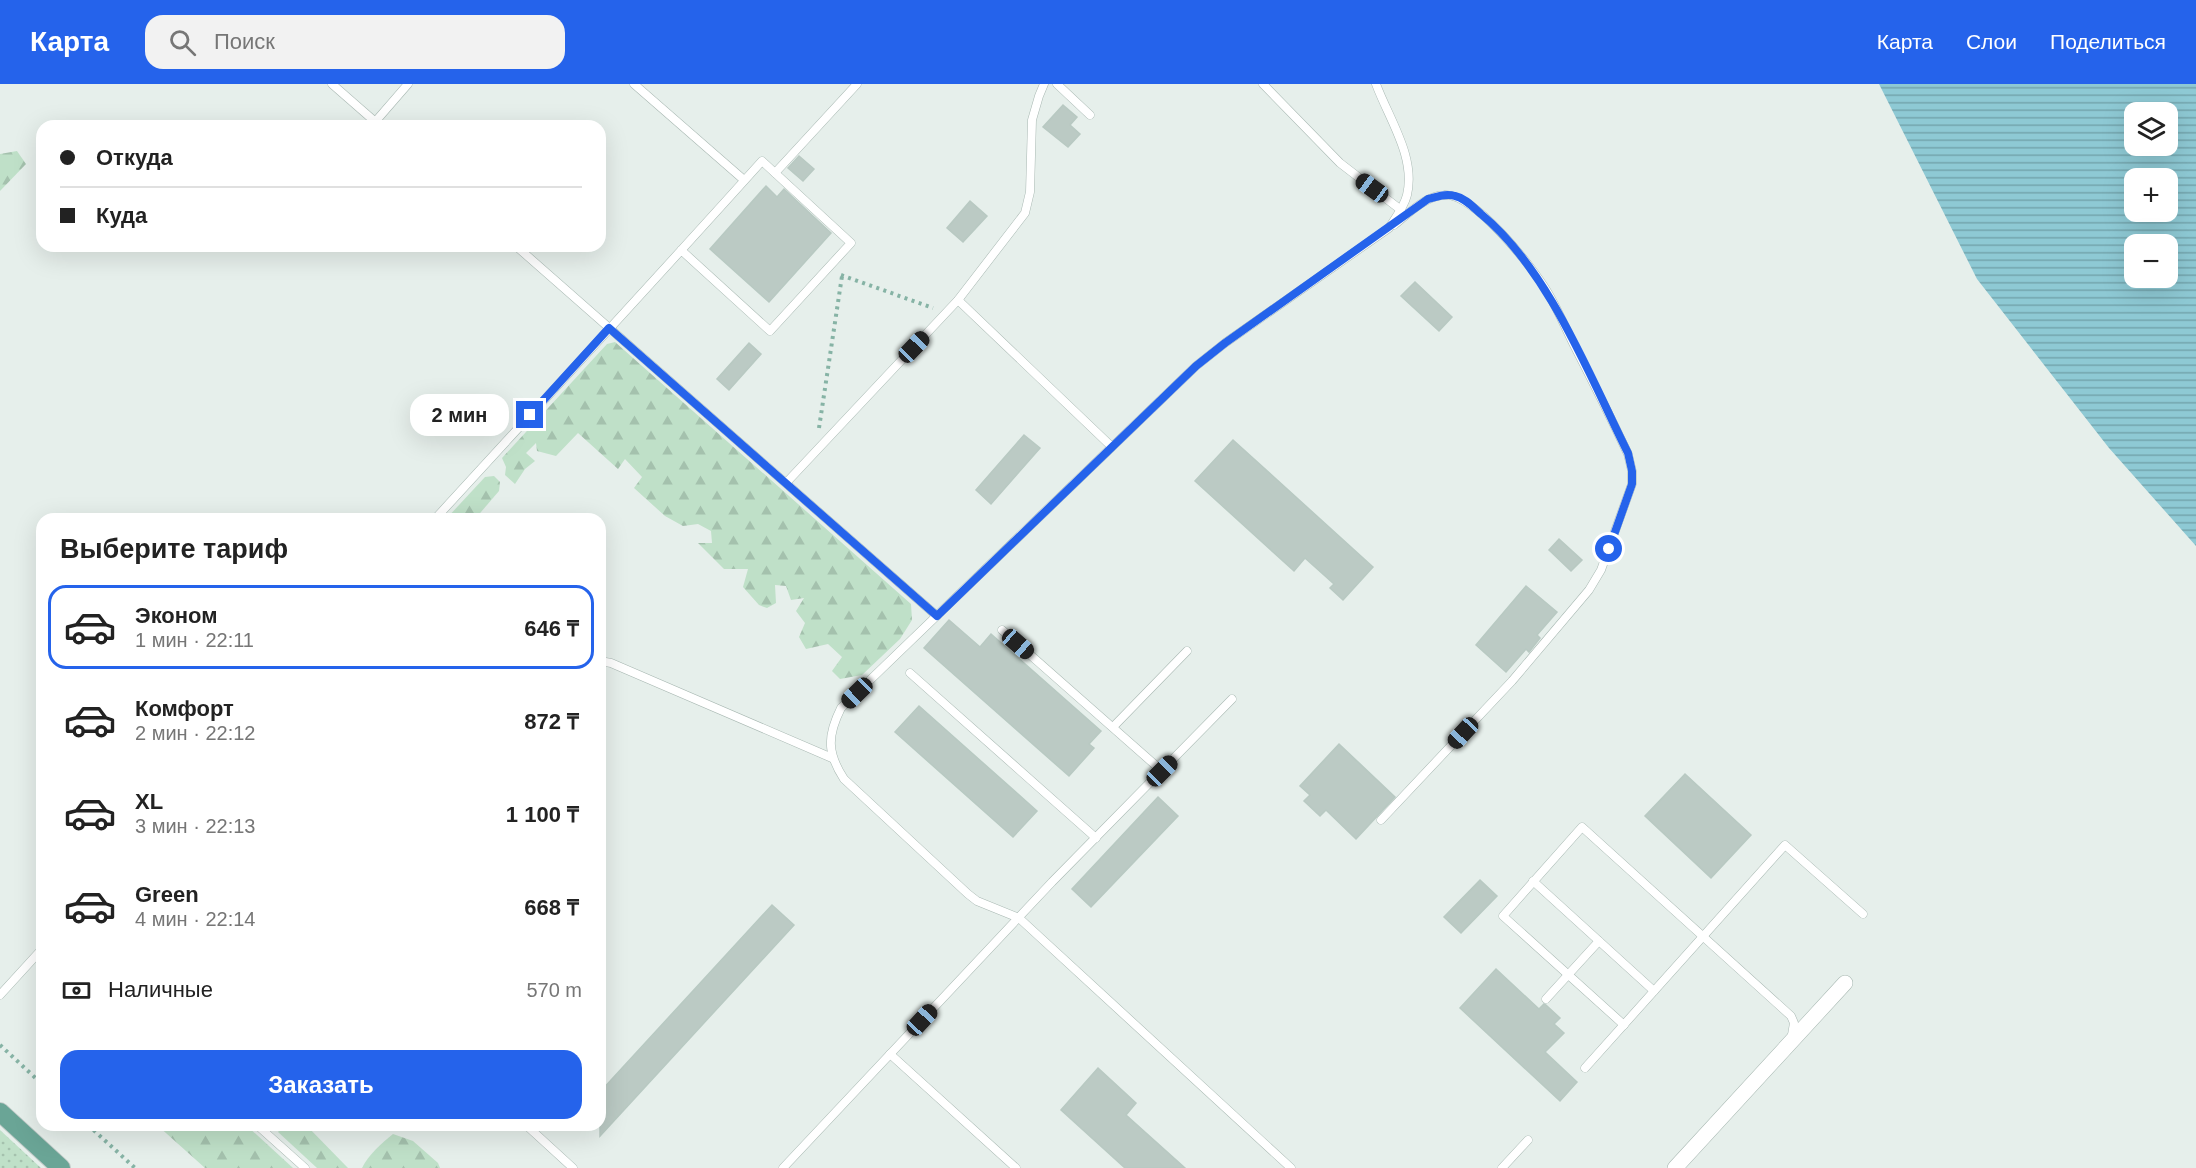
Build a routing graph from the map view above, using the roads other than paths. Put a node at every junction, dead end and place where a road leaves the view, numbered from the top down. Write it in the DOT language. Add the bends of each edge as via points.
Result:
graph roads {
  1 [pos="332,84"];
  2 [pos="408,84"];
  3 [pos="634,84"];
  4 [pos="857,84"];
  5 [pos="1044,84"];
  6 [pos="1057,84"];
  7 [pos="1263,84"];
  8 [pos="1376,84"];
  9 [pos="1090,115"];
  10 [pos="372,120"];
  11 [pos="380,120"];
  12 [pos="775,173"];
  13 [pos="744,180"];
  14 [pos="1401,210"];
  15 [pos="1389,228"];
  16 [pos="681,250"];
  17 [pos="523,252"];
  18 [pos="958,300"];
  19 [pos="609,328"];
  20 [pos="1112,447"];
  21 [pos="786,483"];
  22 [pos="440,513"];
  23 [pos="937,616"];
  24 [pos="1002,630"];
  25 [pos="1187,651"];
  26 [pos="606,662"];
  27 [pos="910,673"];
  28 [pos="1232,699"];
  29 [pos="1113,728"];
  30 [pos="832,758"];
  31 [pos="1162,771"];
  32 [pos="1381,820"];
  33 [pos="1096,838"];
  34 [pos="1533,881"];
  35 [pos="1863,914"];
  36 [pos="1019,918"];
  37 [pos="1703,936"];
  38 [pos="1599,941"];
  39 [pos="36,956"];
  40 [pos="1568,975"];
  41 [pos="1845,983"];
  42 [pos="1654,992"];
  43 [pos="0,995"];
  44 [pos="1546,999"];
  45 [pos="1624,1025"];
  46 [pos="1790,1042"];
  47 [pos="890,1054"];
  48 [pos="1586,1068"];
  49 [pos="0,1113"];
  50 [pos="264,1131"];
  51 [pos="533,1131"];
  52 [pos="1528,1140"];
  53 [pos="61,1168"];
  54 [pos="305,1168"];
  55 [pos="573,1168"];
  56 [pos="783,1168"];
  57 [pos="1016,1168"];
  58 [pos="1291,1168"];
  59 [pos="1502,1168"];
  60 [pos="1675,1168"];
  1 -- 10 [label="lane"];
  2 -- 11 [label="lane"];
  3 -- 13 [label="lane"];
  4 -- 12 [label="lane"];
  5 -- 18 [label="lane" via="1032,120 1030,192 1025,213"];
  6 -- 9 [label="lane"];
  7 -- 14 [label="lane" via="1340,163"];
  8 -- 14 [label="lane" via="1406,154 1410,176"];
  12 -- 13 [label="lane" via="762,161"];
  12 -- 16 [label="lane" via="851,243 770,331"];
  13 -- 16 [label="lane"];
  14 -- 15 [label="lane"];
  15 -- 20 [label="lane" via="1225,343"];
  15 -- 32 [label="lane" via="1428,199 1445,195 1467,202 1489,220 1548,292 1628,453 1632,484 1601,570 1589,591 1512,681"];
  16 -- 19 [label="lane"];
  17 -- 19 [label="lane"];
  18 -- 20 [label="lane"];
  18 -- 21 [label="lane"];
  19 -- 21 [label="lane"];
  19 -- 22 [label="lane"];
  20 -- 23 [label="lane"];
  21 -- 23 [label="lane"];
  23 -- 30 [label="lane" via="841,708 831,735"];
  24 -- 29 [label="lane"];
  25 -- 29 [label="lane"];
  26 -- 30 [label="lane"];
  27 -- 33 [label="lane"];
  28 -- 31 [label="lane"];
  29 -- 31 [label="lane"];
  30 -- 36 [label="lane" via="844,779 968,894"];
  31 -- 33 [label="lane"];
  33 -- 36 [label="lane"];
  34 -- 37 [label="lane" via="1582,827"];
  34 -- 38 [label="lane"];
  34 -- 40 [label="lane" via="1503,916"];
  35 -- 37 [label="lane" via="1785,845"];
  36 -- 47 [label="lane"];
  36 -- 58 [label="lane"];
  37 -- 42 [label="lane"];
  37 -- 46 [label="lane" via="1791,1016 1794,1030"];
  38 -- 40 [label="lane"];
  38 -- 42 [label="lane"];
  39 -- 43 [label="lane"];
  40 -- 44 [label="lane"];
  40 -- 45 [label="lane"];
  41 -- 46 [label="street"];
  42 -- 45 [label="lane"];
  45 -- 48 [label="lane"];
  46 -- 60 [label="street"];
  47 -- 56 [label="lane"];
  47 -- 57 [label="lane"];
  49 -- 53 [label="main road"];
  50 -- 54 [label="lane"];
  51 -- 55 [label="lane"];
  52 -- 59 [label="lane"];
}
